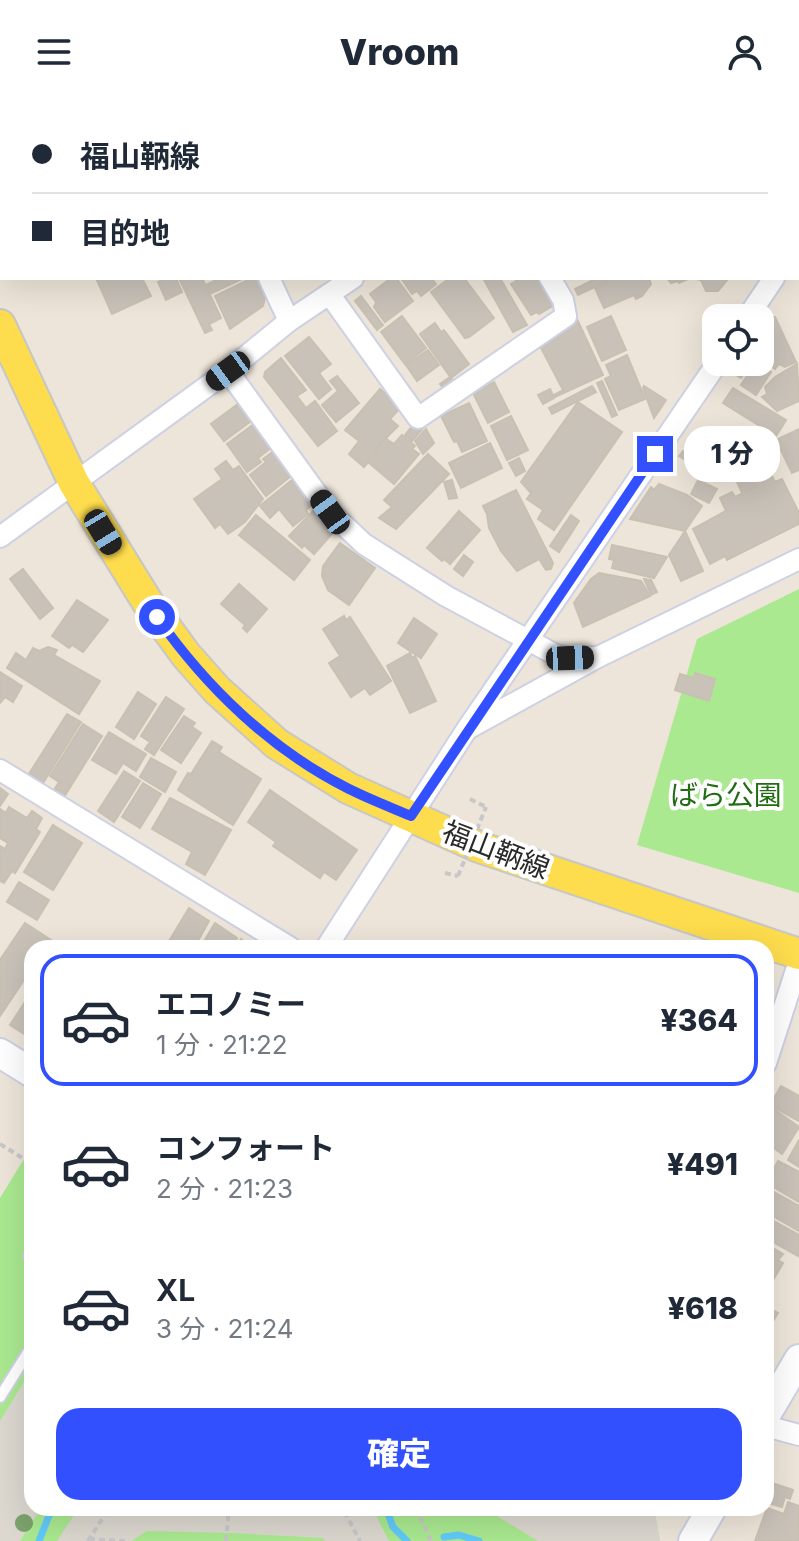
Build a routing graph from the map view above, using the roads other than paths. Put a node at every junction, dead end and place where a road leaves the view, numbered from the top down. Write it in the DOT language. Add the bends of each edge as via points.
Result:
graph roads {
  1 [pos="270,280"];
  2 [pos="350,280"];
  3 [pos="551,280"];
  4 [pos="772,280"];
  5 [pos="330,295"];
  6 [pos="756,304"];
  7 [pos="289,321"];
  8 [pos="0,325"];
  9 [pos="228,371"];
  10 [pos="708,376"];
  11 [pos="74,483"];
  12 [pos="0,537"];
  13 [pos="799,559"];
  14 [pos="528,641"];
  15 [pos="598,657"];
  16 [pos="467,729"];
  17 [pos="0,770"];
  18 [pos="411,816"];
  19 [pos="278,940"];
  20 [pos="331,940"];
  21 [pos="757,940"];
  22 [pos="774,946"];
  23 [pos="799,954"];
  24 [pos="799,961"];
  25 [pos="774,1038"];
  26 [pos="0,1053"];
  27 [pos="24,1068"];
  28 [pos="24,1359"];
  29 [pos="799,1359"];
  30 [pos="0,1397"];
  31 [pos="774,1401"];
  32 [pos="774,1428"];
  33 [pos="799,1435"];
  34 [pos="707,1516"];
  35 [pos="693,1541"];
  1 -- 7 [label="street"];
  2 -- 5 [label="street"];
  3 -- 5 [label="street" via="566,316 418,418"];
  4 -- 6 [label="street"];
  5 -- 7 [label="street"];
  7 -- 9 [label="street"];
  8 -- 11 [label="main road, 福山鞆線"];
  9 -- 11 [label="street"];
  9 -- 14 [label="street" via="330,512 364,544"];
  10 -- 14 [label="street"];
  11 -- 12 [label="street"];
  11 -- 18 [label="main road, 福山鞆線" via="167,630 245,717 310,766"];
  13 -- 15 [label="street"];
  14 -- 15 [label="street" via="556,655"];
  14 -- 16 [label="street"];
  15 -- 16 [label="street"];
  16 -- 18 [label="street"];
  17 -- 19 [label="street"];
  18 -- 20 [label="street"];
  18 -- 21 [label="main road, 福山鞆線" via="479,847"];
  22 -- 23 [label="main road, 福山鞆線"];
  24 -- 25 [label="street"];
  26 -- 27 [label="street"];
  28 -- 30 [label="lane"];
  29 -- 31 [label="street"];
  32 -- 33 [label="street"];
  34 -- 35 [label="street"];
}
